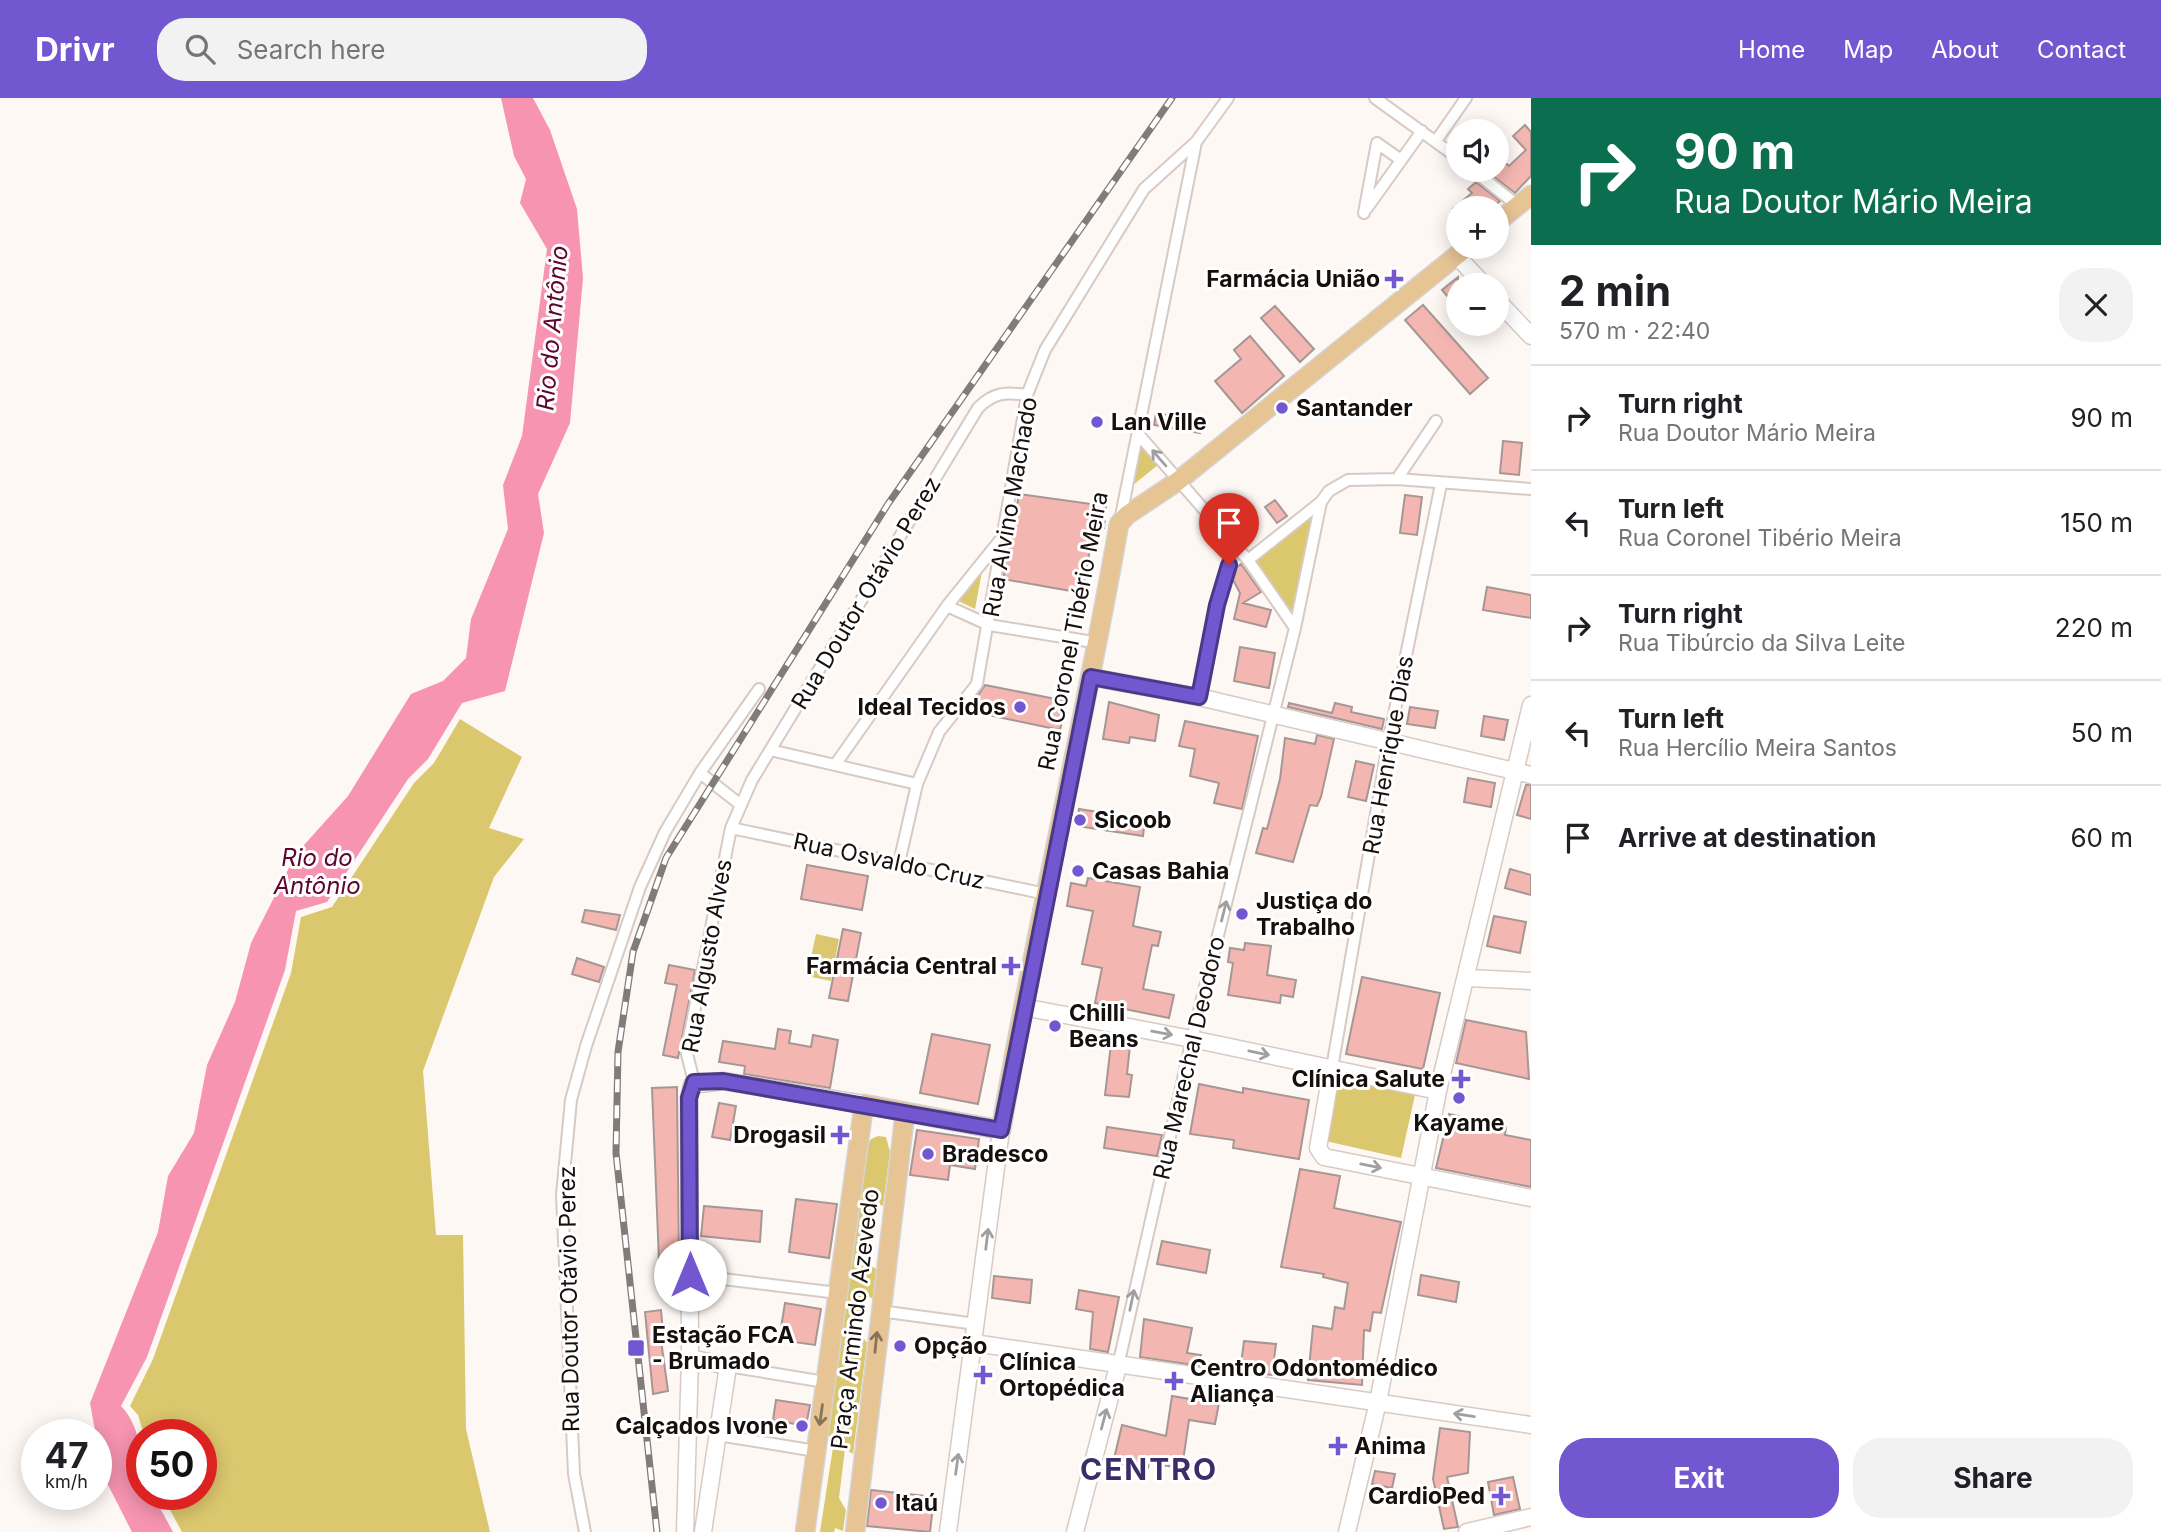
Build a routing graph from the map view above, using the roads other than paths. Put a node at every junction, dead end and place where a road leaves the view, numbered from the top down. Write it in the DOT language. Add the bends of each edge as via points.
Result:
graph roads {
  1 [pos="1228,98"];
  2 [pos="1375,98"];
  3 [pos="1466,98"];
  4 [pos="1422,131"];
  5 [pos="1436,141"];
  6 [pos="1196,142"];
  7 [pos="1446,149"];
  8 [pos="1401,160"];
  9 [pos="1494,182"];
  10 [pos="1525,200"];
  11 [pos="1509,213"];
  12 [pos="1452,259"];
  13 [pos="1509,313"];
  14 [pos="1531,336"];
  15 [pos="1027,396"];
  16 [pos="1436,421"];
  17 [pos="1139,435"];
  18 [pos="1397,479"];
  19 [pos="1178,481"];
  20 [pos="1441,484"];
  21 [pos="1531,489"];
  22 [pos="1321,502"];
  23 [pos="1119,524"];
  24 [pos="1002,538"];
  25 [pos="1235,546"];
  26 [pos="1248,561"];
  27 [pos="947,606"];
  28 [pos="989,625"];
  29 [pos="1295,628"];
  30 [pos="1099,643"];
  31 [pos="1091,677"];
  32 [pos="759,689"];
  33 [pos="1199,697"];
  34 [pos="1531,705"];
  35 [pos="1274,717"];
  36 [pos="1388,744"];
  37 [pos="771,750"];
  38 [pos="835,765"];
  39 [pos="701,773"];
  40 [pos="1523,774"];
  41 [pos="917,785"];
  42 [pos="741,805"];
  43 [pos="731,828"];
  44 [pos="899,863"];
  45 [pos="1046,894"];
  46 [pos="1468,978"];
  47 [pos="1531,981"];
  48 [pos="1023,1007"];
  49 [pos="1192,1039"];
  50 [pos="1332,1068"];
  51 [pos="694,1082"];
  52 [pos="1438,1091"];
  53 [pos="864,1104"];
  54 [pos="905,1113"];
  55 [pos="1001,1130"];
  56 [pos="1423,1176"];
  57 [pos="1531,1198"];
  58 [pos="690,1275"];
  59 [pos="838,1293"];
  60 [pos="880,1311"];
  61 [pos="976,1324"];
  62 [pos="974,1343"];
  63 [pos="690,1359"];
  64 [pos="728,1366"];
  65 [pos="1118,1366"];
  66 [pos="825,1382"];
  67 [pos="1378,1402"];
  68 [pos="1531,1425"];
  69 [pos="718,1435"];
  70 [pos="816,1451"];
  71 [pos="1531,1517"];
  72 [pos="585,1532"];
  73 [pos="685,1532"];
  74 [pos="703,1532"];
  75 [pos="805,1532"];
  76 [pos="855,1532"];
  77 [pos="948,1532"];
  78 [pos="1075,1532"];
  79 [pos="1347,1532"];
  80 [pos="1467,1532"];
  1 -- 6 [label="street"];
  2 -- 4 [label="street"];
  3 -- 5 [label="street"];
  4 -- 5 [label="street"];
  4 -- 8 [label="street"];
  5 -- 7 [label="street"];
  6 -- 15 [label="street, Rua Alvino Machado" via="1144,189 1045,350"];
  6 -- 17 [label="street, Rua Coronel Tibério Meira"];
  8 -- 8 [label="street" via="1377,143 1364,213 1393,170"];
  9 -- 10 [label="street"];
  10 -- 11 [label="main road"];
  12 -- 19 [label="main road"];
  13 -- 14 [label="street"];
  15 -- 24 [label="street, Rua Alvino Machado"];
  15 -- 37 [label="street, Rua Doutor Otávio Perez" via="1004,392 978,408"];
  16 -- 18 [label="street"];
  19 -- 17 [label="street, one-way"];
  17 -- 23 [label="street, Rua Coronel Tibério Meira"];
  18 -- 20 [label="street"];
  18 -- 22 [label="street" via="1348,480"];
  19 -- 23 [label="main road"];
  19 -- 25 [label="street"];
  20 -- 21 [label="street"];
  20 -- 36 [label="street, Rua Henrique Dias"];
  22 -- 26 [label="street"];
  22 -- 29 [label="street, Rua Marechal Deodoro"];
  23 -- 30 [label="main road, Rua Coronel Tibério Meira"];
  24 -- 27 [label="street"];
  24 -- 28 [label="street, Rua Alvino Machado"];
  25 -- 26 [label="street"];
  25 -- 33 [label="street" via="1217,605"];
  26 -- 29 [label="street"];
  27 -- 28 [label="street"];
  27 -- 38 [label="street"];
  28 -- 30 [label="street"];
  28 -- 41 [label="street, Rua Alvino Machado" via="977,684 939,732"];
  29 -- 35 [label="street, Rua Marechal Deodoro"];
  30 -- 31 [label="main road, Rua Coronel Tibério Meira"];
  31 -- 33 [label="street"];
  31 -- 45 [label="main road, Rua Coronel Tibério Meira"];
  32 -- 39 [label="street, Rua Doutor Otávio Perez"];
  33 -- 35 [label="street"];
  34 -- 40 [label="street"];
  35 -- 36 [label="street"];
  49 -- 35 [label="street, Rua Marechal Deodoro, one-way"];
  36 -- 40 [label="street"];
  36 -- 50 [label="street, Rua Henrique Dias"];
  37 -- 38 [label="street"];
  37 -- 42 [label="street, Rua Doutor Otávio Perez"];
  38 -- 41 [label="street"];
  39 -- 42 [label="street"];
  39 -- 72 [label="street, Rua Doutor Otávio Perez" via="665,832 640,887 571,1100 562,1195 574,1474"];
  40 -- 46 [label="street"];
  41 -- 44 [label="street, Rua Alvino Machado"];
  42 -- 43 [label="street, Rua Doutor Otávio Perez"];
  43 -- 44 [label="street, Rua Osvaldo Cruz"];
  43 -- 51 [label="street, Rua Algusto Alves" via="687,1054"];
  44 -- 45 [label="street, Rua Osvaldo Cruz"];
  45 -- 48 [label="main road, Rua Coronel Tibério Meira"];
  46 -- 47 [label="street"];
  46 -- 52 [label="street"];
  48 -- 49 [label="street, one-way"];
  48 -- 55 [label="main road, Rua Coronel Tibério Meira"];
  49 -- 50 [label="street, one-way"];
  65 -- 49 [label="street, Rua Marechal Deodoro, one-way"];
  50 -- 52 [label="street"];
  50 -- 56 [label="street, one-way" via="1321,1119 1320,1154"];
  51 -- 53 [label="street" via="723,1081"];
  51 -- 58 [label="street" via="689,1098"];
  52 -- 56 [label="street"];
  53 -- 54 [label="main road"];
  53 -- 59 [label="main road, Praça Armindo Azevedo"];
  54 -- 55 [label="main road"];
  54 -- 60 [label="main road, Praça Armindo Azevedo"];
  61 -- 55 [label="street, one-way"];
  56 -- 57 [label="street"];
  56 -- 67 [label="street"];
  58 -- 59 [label="street"];
  58 -- 63 [label="street"];
  59 -- 66 [label="main road, Praça Armindo Azevedo"];
  60 -- 61 [label="street"];
  76 -- 60 [label="main road, Praça Armindo Azevedo, one-way"];
  61 -- 62 [label="street"];
  62 -- 65 [label="street"];
  77 -- 62 [label="street, one-way"];
  63 -- 64 [label="street"];
  63 -- 73 [label="street"];
  64 -- 66 [label="street"];
  64 -- 69 [label="street"];
  65 -- 67 [label="street"];
  78 -- 65 [label="street, Rua Marechal Deodoro, one-way"];
  66 -- 70 [label="main road, Praça Armindo Azevedo, one-way"];
  68 -- 67 [label="street, one-way"];
  67 -- 79 [label="street"];
  69 -- 70 [label="street"];
  69 -- 74 [label="street"];
  70 -- 75 [label="main road, Praça Armindo Azevedo"];
  71 -- 80 [label="street"];
}
